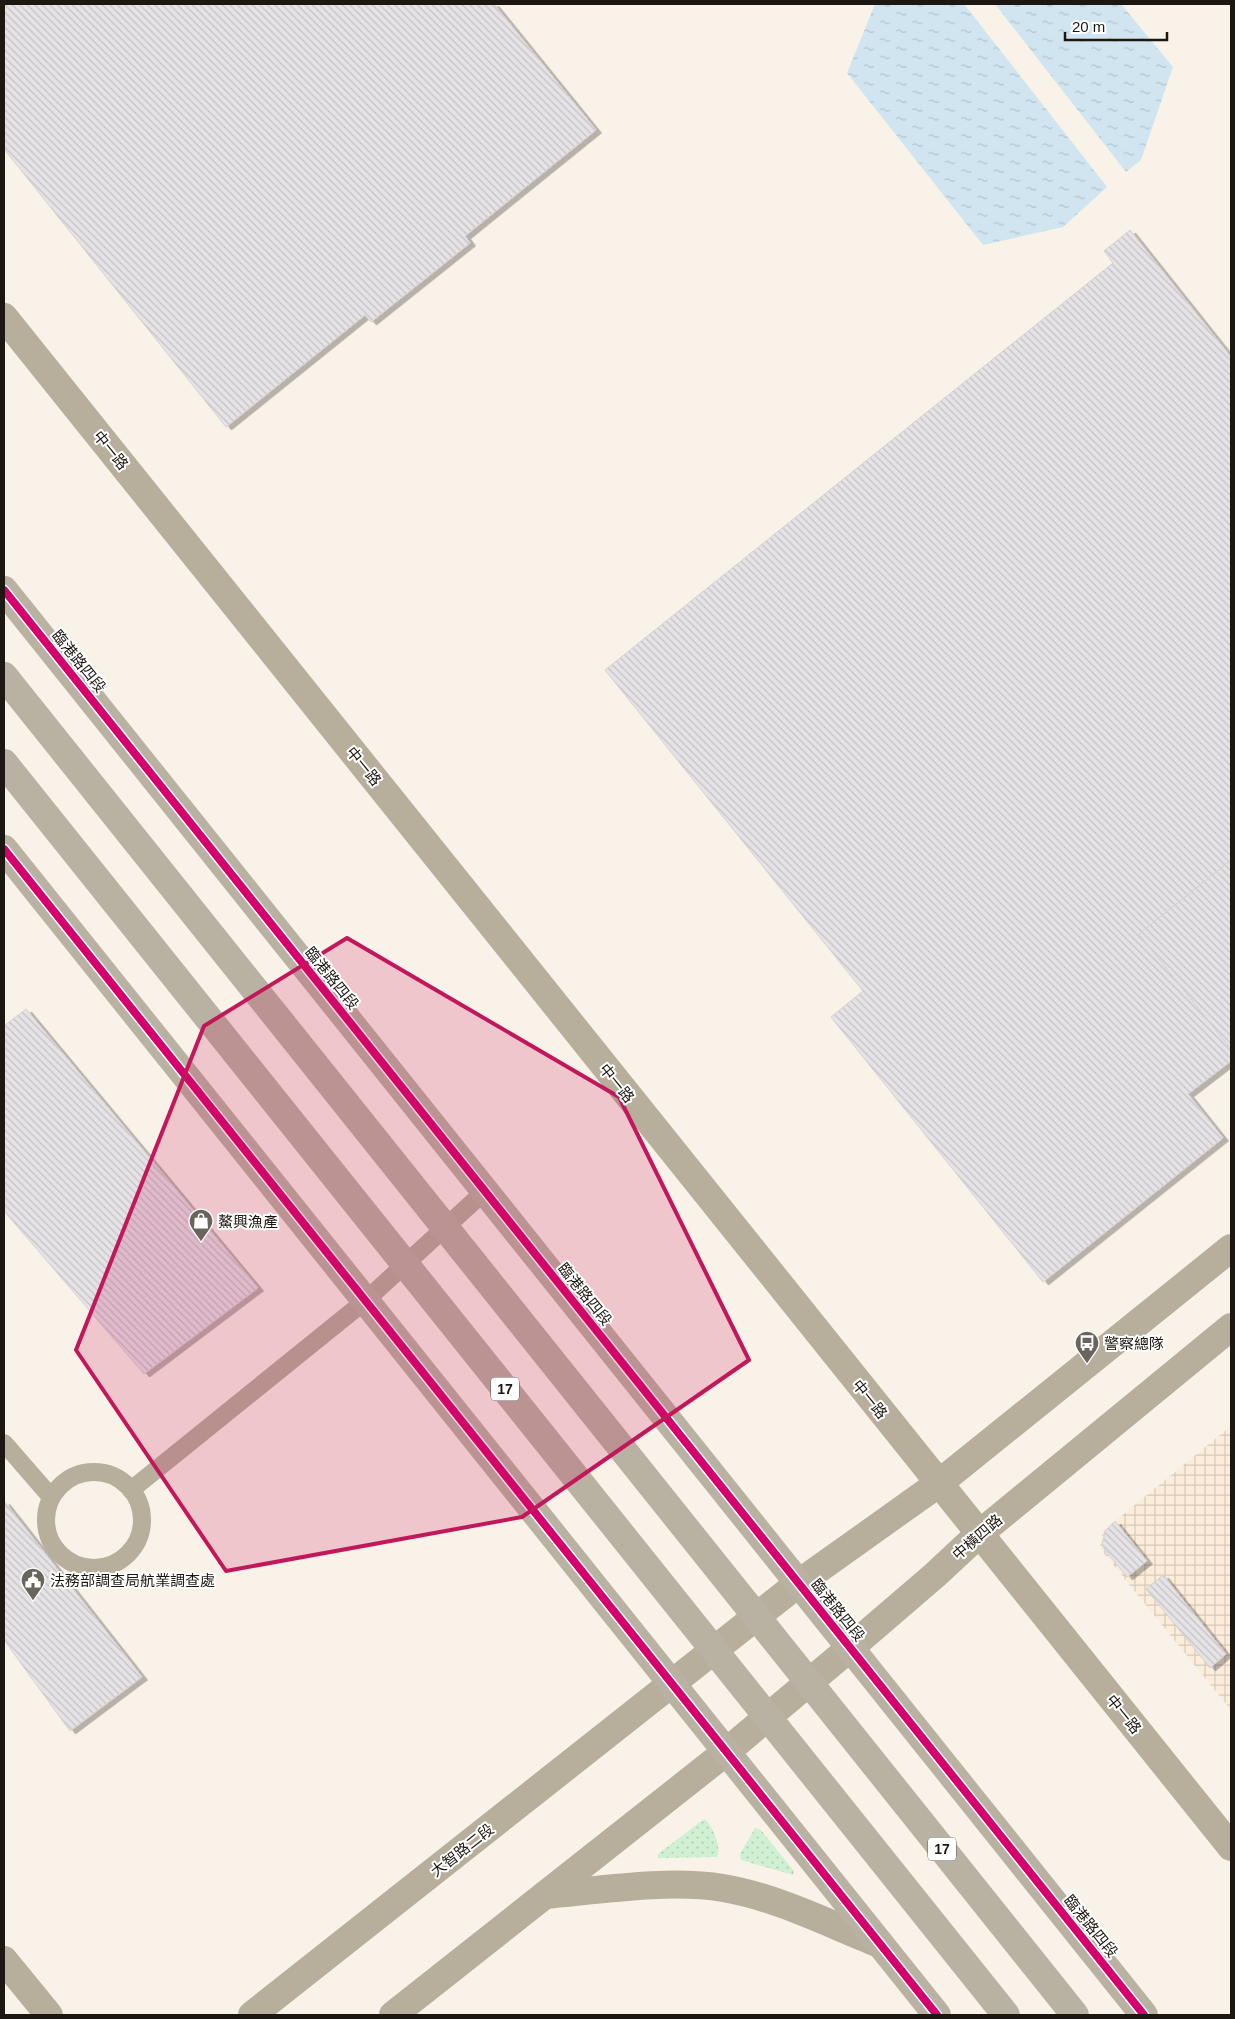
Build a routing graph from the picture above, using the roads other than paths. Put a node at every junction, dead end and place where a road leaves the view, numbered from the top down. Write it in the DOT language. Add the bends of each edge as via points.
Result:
graph roads {
  1 [pos="4,317"];
  2 [pos="4,590"];
  3 [pos="4,676"];
  4 [pos="4,763"];
  5 [pos="4,849"];
  6 [pos="485,1191"];
  7 [pos="444,1227"];
  8 [pos="1231,1248"];
  9 [pos="405,1264"];
  10 [pos="365,1300"];
  11 [pos="1231,1327"];
  12 [pos="4,1442"];
  13 [pos="938,1484"];
  14 [pos="131,1490"];
  15 [pos="51,1497"];
  16 [pos="979,1534"];
  17 [pos="799,1583"];
  18 [pos="756,1617"];
  19 [pos="850,1648"];
  20 [pos="714,1650"];
  21 [pos="809,1682"];
  22 [pos="672,1684"];
  23 [pos="768,1717"];
  24 [pos="726,1752"];
  25 [pos="1231,1847"];
  26 [pos="545,1895"];
  27 [pos="880,1944"];
  28 [pos="4,1960"];
  29 [pos="49,2015"];
  30 [pos="252,2015"];
  31 [pos="393,2015"];
  32 [pos="937,2015"];
  33 [pos="1006,2015"];
  34 [pos="1075,2015"];
  35 [pos="1144,2015"];
  1 -- 13 [label="street, 中一路"];
  2 -- 6 [label="main road, 臨港路四段"];
  3 -- 7 [label="main road, 17"];
  4 -- 9 [label="main road, 17"];
  5 -- 10 [label="main road"];
  6 -- 7 [label="lane"];
  6 -- 17 [label="main road, 臨港路四段"];
  7 -- 9 [label="lane"];
  7 -- 18 [label="main road, 17"];
  8 -- 13 [label="street"];
  9 -- 10 [label="lane"];
  9 -- 20 [label="main road, 17"];
  10 -- 14 [label="lane"];
  10 -- 22 [label="main road"];
  11 -- 16 [label="street, 中橫四路"];
  12 -- 15 [label="lane"];
  13 -- 16 [label="street, 中一路"];
  13 -- 17 [label="street"];
  14 -- 15 [label="lane" via="117,1478 99,1472 80,1474 64,1482"];
  14 -- 15 [label="lane" via="140,1506 142,1525 136,1543 123,1558 107,1567 88,1568 70,1563 56,1550 47,1534 46,1515"];
  16 -- 19 [label="street, 中橫四路"];
  16 -- 25 [label="street, 中一路"];
  17 -- 18 [label="street, 大智路二段"];
  17 -- 19 [label="main road, 臨港路四段"];
  18 -- 20 [label="street, 大智路二段"];
  18 -- 21 [label="main road, 17"];
  19 -- 21 [label="street, 中橫四路"];
  19 -- 35 [label="main road, 臨港路四段"];
  20 -- 22 [label="street, 大智路二段"];
  20 -- 23 [label="main road, 17"];
  21 -- 23 [label="street, 中橫四路"];
  21 -- 34 [label="main road, 17"];
  22 -- 24 [label="main road"];
  22 -- 30 [label="street, 大智路二段"];
  23 -- 24 [label="street, 中橫四路"];
  23 -- 33 [label="main road, 17"];
  24 -- 26 [label="street"];
  24 -- 27 [label="main road"];
  26 -- 27 [label="street" via="676,1884 724,1888 768,1900"];
  26 -- 31 [label="street"];
  27 -- 32 [label="main road"];
  28 -- 29 [label="street"];
}
